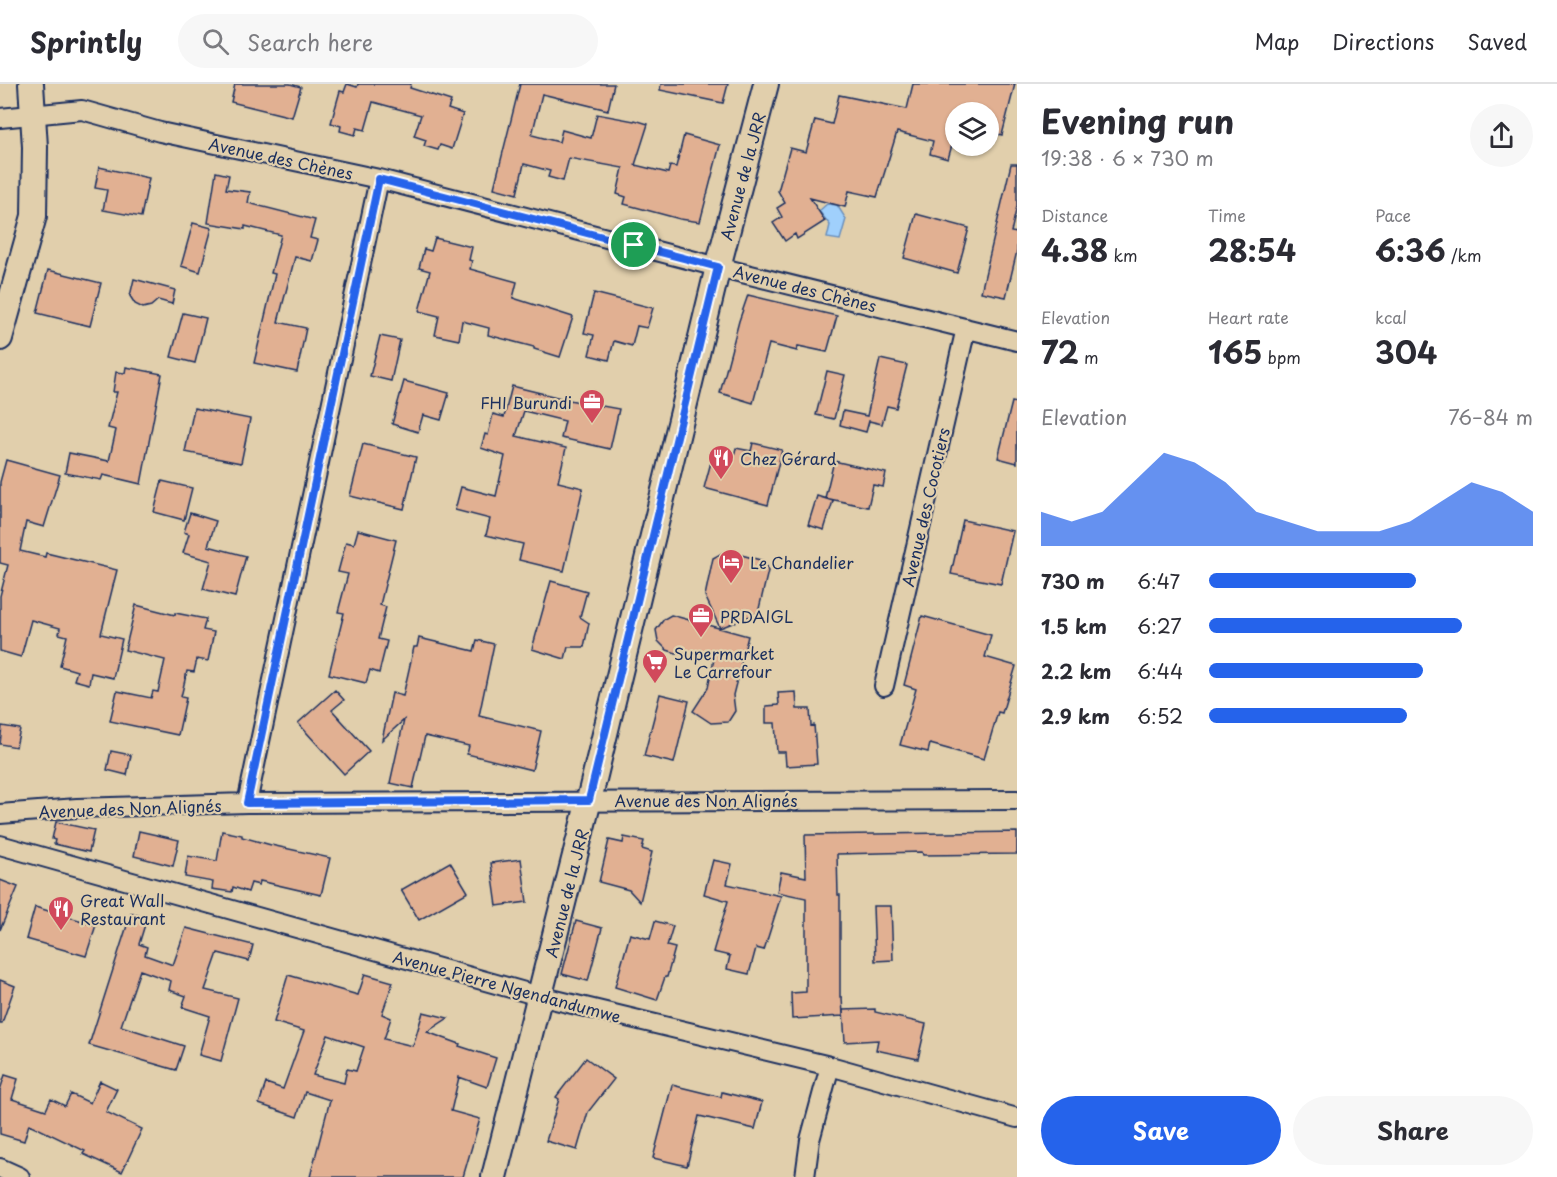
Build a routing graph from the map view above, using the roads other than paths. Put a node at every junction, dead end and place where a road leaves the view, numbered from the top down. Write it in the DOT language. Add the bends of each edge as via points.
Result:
graph roads {
  1 [pos="31,84"];
  2 [pos="766,84"];
  3 [pos="33,115"];
  4 [pos="0,118"];
  5 [pos="379,179"];
  6 [pos="718,267"];
  7 [pos="966,328"];
  8 [pos="0,338"];
  9 [pos="1017,341"];
  10 [pos="884,686"];
  11 [pos="589,800"];
  12 [pos="1017,800"];
  13 [pos="247,803"];
  14 [pos="0,814"];
  15 [pos="0,845"];
  16 [pos="539,996"];
  17 [pos="830,1066"];
  18 [pos="1017,1118"];
  19 [pos="0,1168"];
  20 [pos="20,1177"];
  21 [pos="494,1177"];
  22 [pos="805,1177"];
  1 -- 3 [label="street"];
  2 -- 6 [label="street, Avenue de la JRR"];
  3 -- 4 [label="street, Avenue des Chènes"];
  3 -- 5 [label="street, Avenue des Chènes" via="82,110 160,132"];
  3 -- 8 [label="street" via="34,216"];
  5 -- 6 [label="street, Avenue des Chènes"];
  5 -- 13 [label="street"];
  6 -- 7 [label="street, Avenue des Chènes"];
  6 -- 11 [label="street, Avenue de la JRR"];
  7 -- 9 [label="street, Avenue des Chènes"];
  7 -- 10 [label="street, Avenue des Cocotiers"];
  11 -- 12 [label="street, Avenue des Non Alignés"];
  11 -- 13 [label="street, Avenue des Non Alignés"];
  11 -- 16 [label="street, Avenue de la JRR"];
  13 -- 14 [label="street, Avenue des Non Alignés"];
  15 -- 16 [label="street, Avenue Pierre Ngendandumwe"];
  16 -- 17 [label="street, Avenue Pierre Ngendandumwe"];
  16 -- 21 [label="street, Avenue de la JRR"];
  17 -- 18 [label="street, Avenue Pierre Ngendandumwe"];
  17 -- 22 [label="street" via="810,1140"];
  19 -- 20 [label="street"];
}
